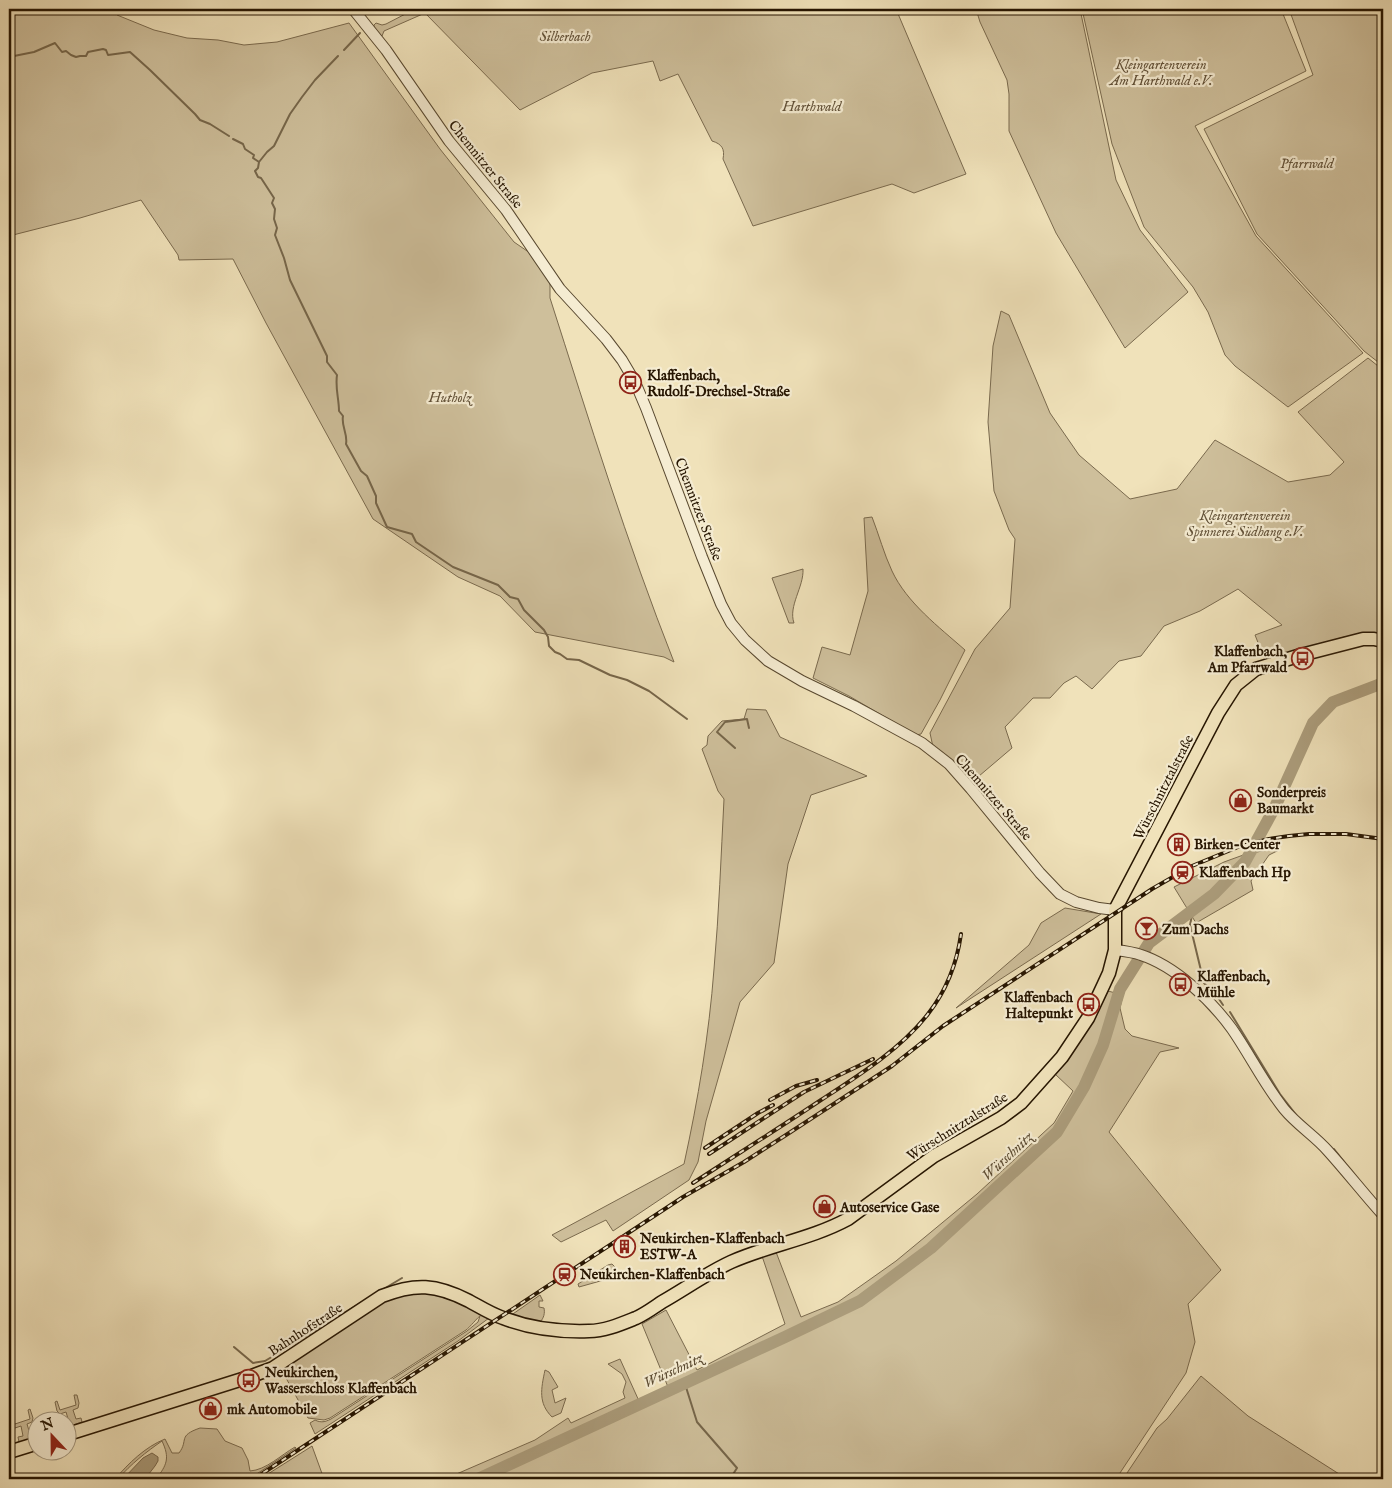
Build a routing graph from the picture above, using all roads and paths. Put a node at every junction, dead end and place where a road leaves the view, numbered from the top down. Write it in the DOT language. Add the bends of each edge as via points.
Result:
graph roads {
  1 [pos="353,9"];
  2 [pos="1383,641"];
  3 [pos="1115,910"];
  4 [pos="1115,950"];
  5 [pos="1383,1214"];
  6 [pos="554,1329"];
  7 [pos="78,1431"];
  8 [pos="28,1446"];
  9 [pos="9,1452"];
  1 -- 3 [label="street, Chemnitzer Straße" via="386,50 448,141 506,210 560,289 622,360 646,408 721,604 745,640 768,661 802,681 922,743 971,789 1060,894 1076,902"];
  2 -- 3 [label="main road, Würschnitztalstraße" via="1363,639 1280,661 1256,669 1236,685 1218,713"];
  3 -- 4 [label="main road, Würschnitztalstraße"];
  4 -- 5 [label="street" via="1150,959 1188,982 1231,1028 1284,1109 1327,1150"];
  4 -- 6 [label="main road, Würschnitztalstraße" via="1104,986 1088,1018 1062,1057 1029,1097 1001,1118 934,1156 834,1227 729,1263 624,1323 589,1331"];
  6 -- 7 [label="main road, Bahnhofstraße" via="504,1319 431,1287 405,1288 382,1296 274,1368"];
  8 -- 9 [label="main road"];
}
